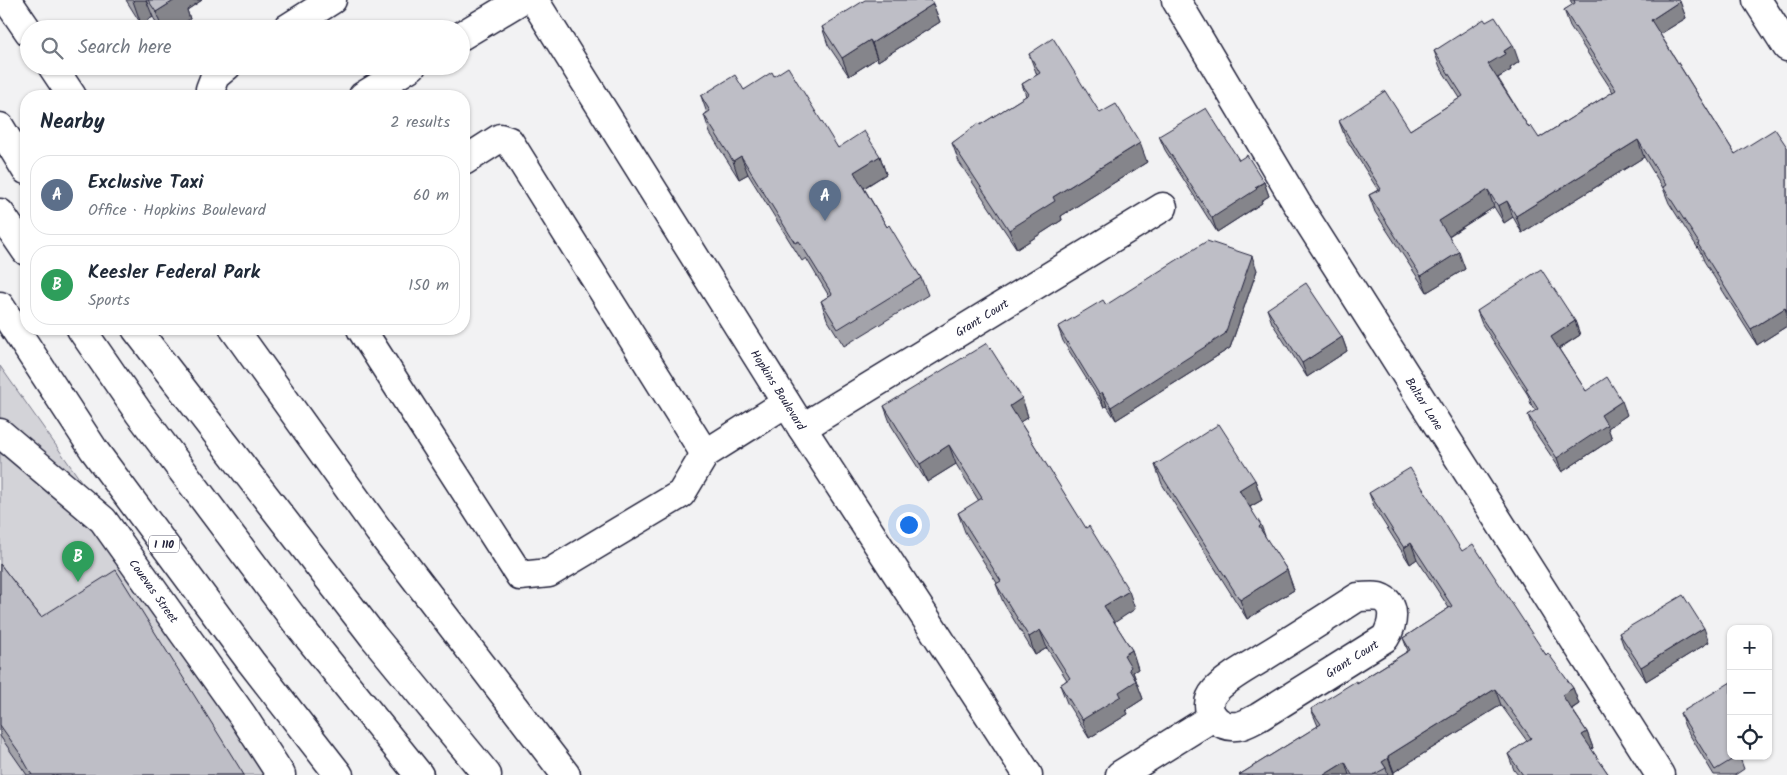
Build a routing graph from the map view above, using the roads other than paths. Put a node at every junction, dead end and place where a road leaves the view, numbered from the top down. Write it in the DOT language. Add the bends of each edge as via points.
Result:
graph roads {
  1 [pos="7,0"];
  2 [pos="332,0"];
  3 [pos="521,0"];
  4 [pos="534,0"];
  5 [pos="1176,0"];
  6 [pos="1194,0"];
  7 [pos="1757,0"];
  8 [pos="21,20"];
  9 [pos="300,20"];
  10 [pos="1193,29"];
  11 [pos="470,31"];
  12 [pos="1787,47"];
  13 [pos="58,75"];
  14 [pos="217,75"];
  15 [pos="397,75"];
  16 [pos="68,90"];
  17 [pos="211,90"];
  18 [pos="373,90"];
  19 [pos="0,127"];
  20 [pos="470,157"];
  21 [pos="20,160"];
  22 [pos="1163,207"];
  23 [pos="0,213"];
  24 [pos="20,242"];
  25 [pos="0,306"];
  26 [pos="85,335"];
  27 [pos="141,335"];
  28 [pos="238,335"];
  29 [pos="365,335"];
  30 [pos="786,403"];
  31 [pos="802,428"];
  32 [pos="0,433"];
  33 [pos="705,454"];
  34 [pos="1212,718"];
  35 [pos="281,775"];
  36 [pos="339,775"];
  37 [pos="419,775"];
  38 [pos="487,775"];
  39 [pos="566,775"];
  40 [pos="1028,775"];
  41 [pos="1120,775"];
  42 [pos="1660,775"];
  1 -- 8 [label="main road"];
  2 -- 9 [label="main road"];
  3 -- 11 [label="main road"];
  4 -- 30 [label="main road, Hopkins Boulevard"];
  5 -- 10 [label="main road, Baltar Lane"];
  6 -- 10 [label="main road"];
  7 -- 12 [label="main road"];
  10 -- 42 [label="main road, Baltar Lane" via="1301,210"];
  13 -- 16 [label="main road"];
  14 -- 17 [label="main road"];
  15 -- 18 [label="main road"];
  19 -- 21 [label="main road"];
  20 -- 33 [label="main road" via="500,138 509,141"];
  22 -- 31 [label="main road, Grant Court"];
  23 -- 24 [label="main road"];
  25 -- 36 [label="main road, I 110" via="94,450"];
  26 -- 37 [label="main road" via="139,413 296,622"];
  27 -- 38 [label="main road" via="373,636"];
  28 -- 39 [label="main road" via="379,531"];
  29 -- 33 [label="main road" via="520,576 549,573 681,494"];
  30 -- 31 [label="main road, Hopkins Boulevard"];
  30 -- 33 [label="main road"];
  31 -- 40 [label="main road, Hopkins Boulevard"];
  32 -- 35 [label="main road, Couevas Street" via="103,520"];
  34 -- 34 [label="main road, Grant Court" via="1208,702 1215,691 1239,672 1358,597 1379,597 1388,604 1393,615 1392,628 1386,638 1260,717 1240,726 1228,726"];
  34 -- 41 [label="main road"];
}
